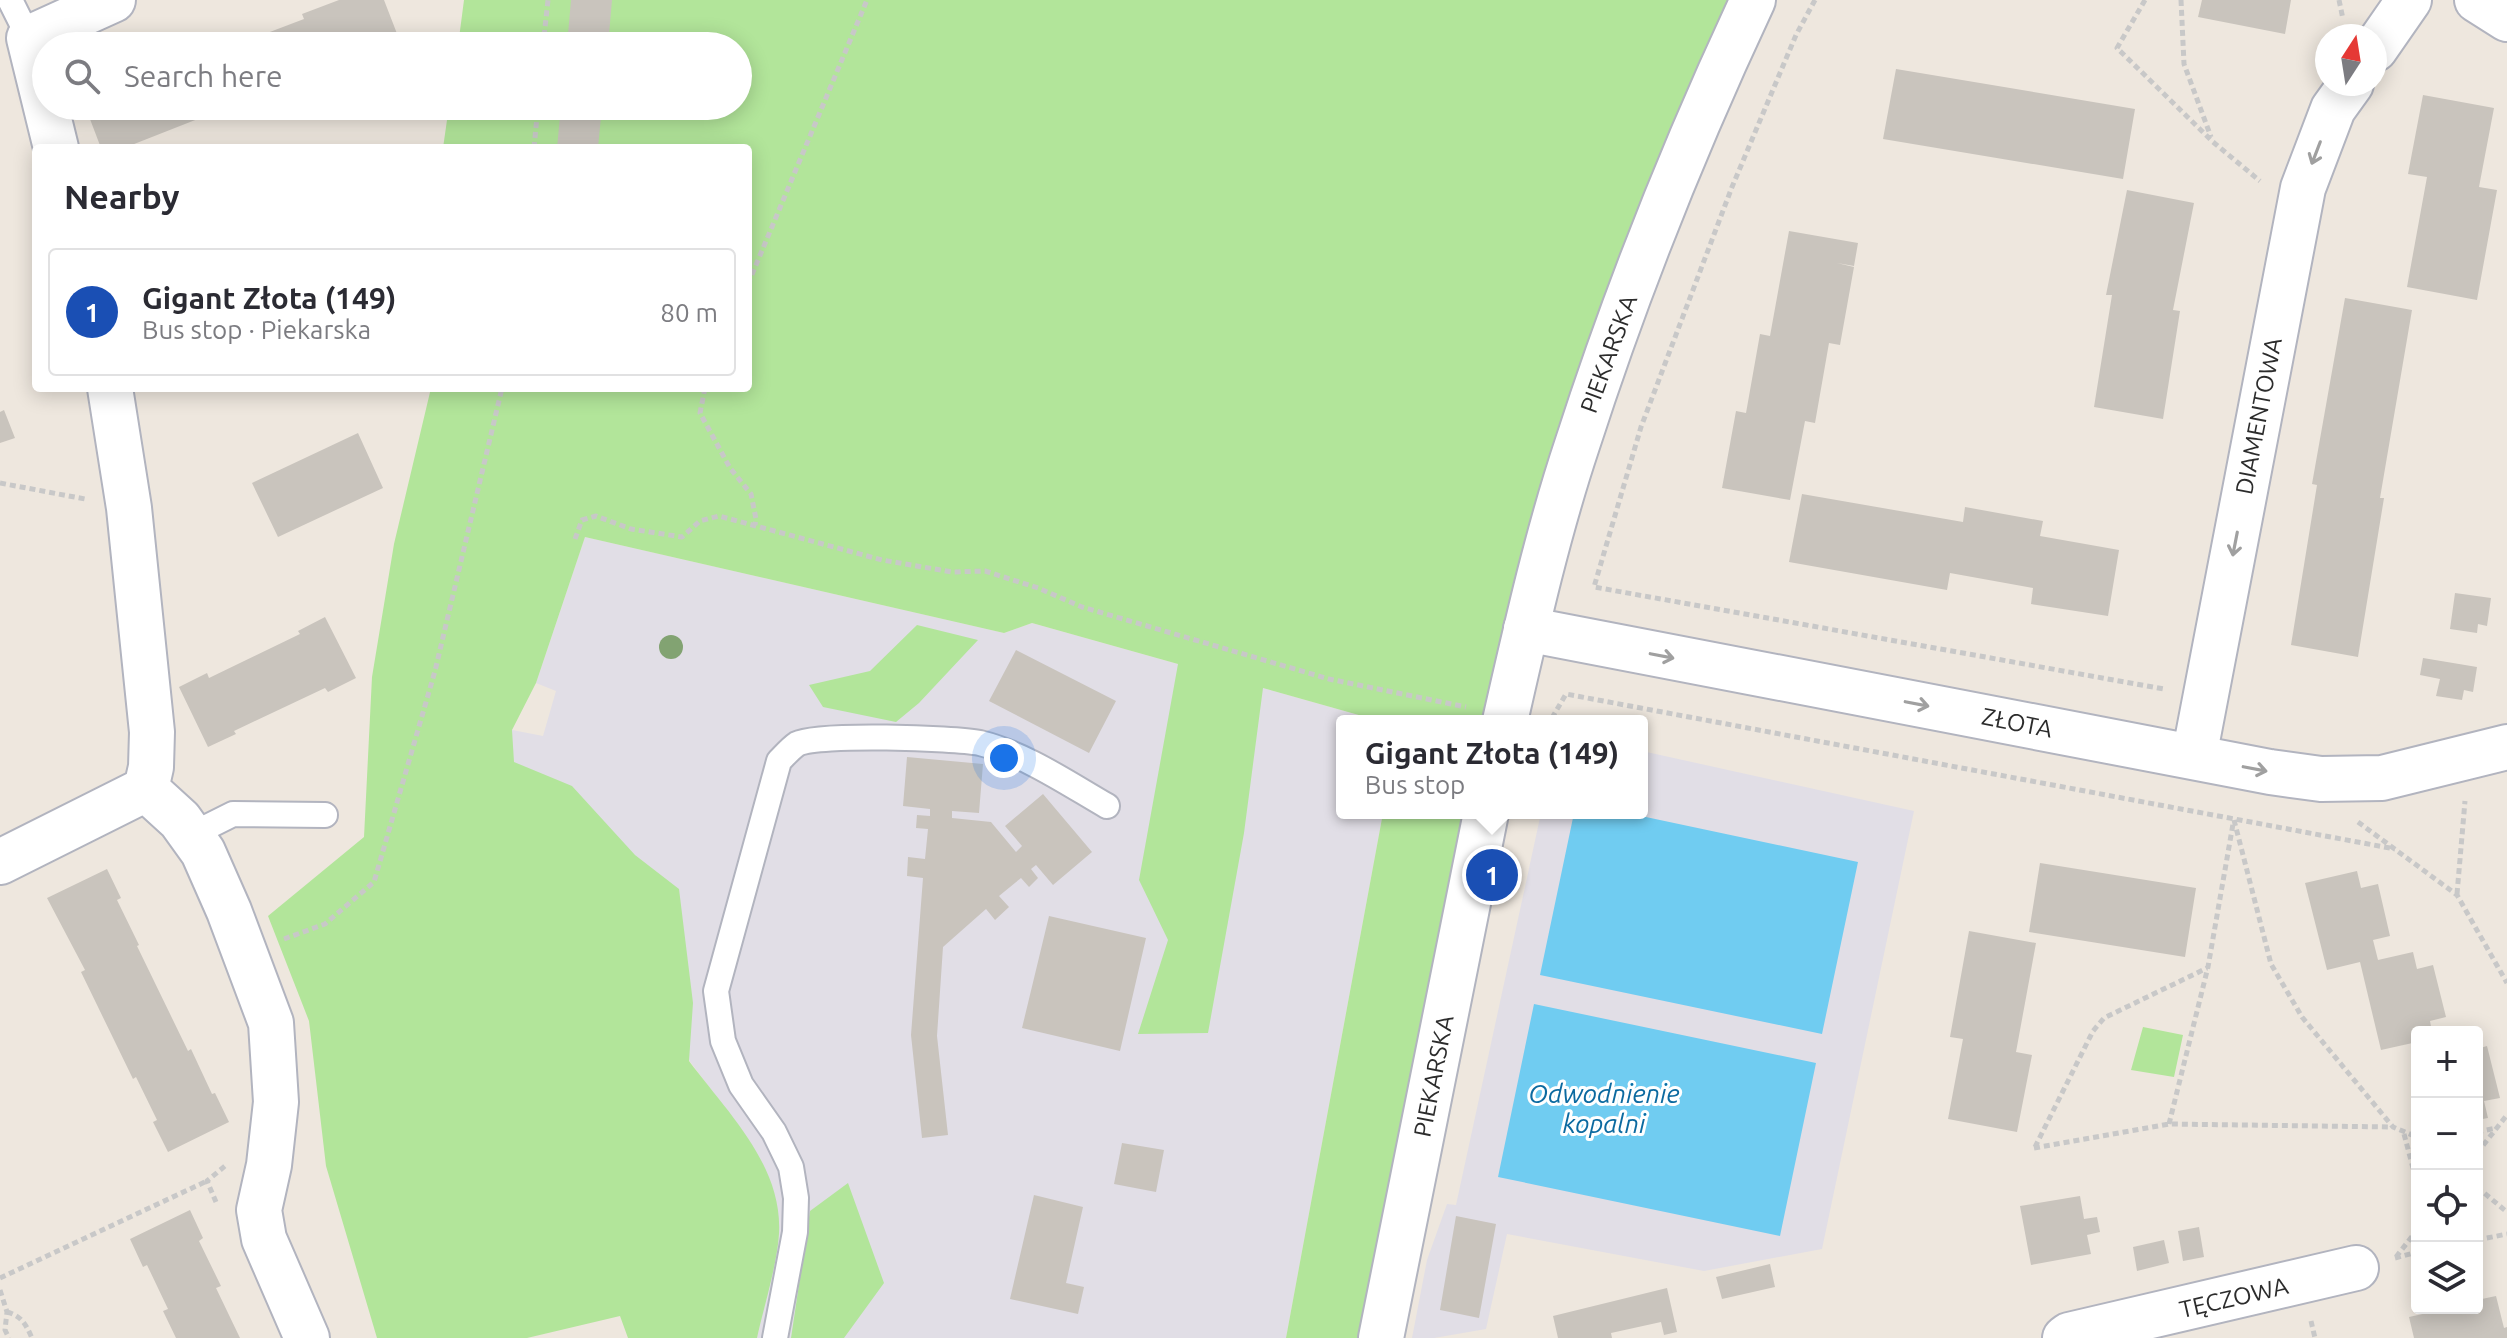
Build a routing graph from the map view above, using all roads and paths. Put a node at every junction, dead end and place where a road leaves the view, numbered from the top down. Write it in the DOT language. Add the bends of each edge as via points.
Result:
graph roads {
  1 [pos="113,0"];
  2 [pos="548,0"];
  3 [pos="867,0"];
  4 [pos="1753,0"];
  5 [pos="1815,0"];
  6 [pos="2145,0"];
  7 [pos="2181,0"];
  8 [pos="2409,0"];
  9 [pos="2477,0"];
  10 [pos="19,19"];
  11 [pos="2507,19"];
  12 [pos="545,32"];
  13 [pos="2387,32"];
  14 [pos="32,64"];
  15 [pos="2342,96"];
  16 [pos="48,120"];
  17 [pos="537,120"];
  18 [pos="2213,142"];
  19 [pos="55,144"];
  20 [pos="534,144"];
  21 [pos="2261,182"];
  22 [pos="752,274"];
  23 [pos="111,392"];
  24 [pos="501,392"];
  25 [pos="704,392"];
  26 [pos="0,483"];
  27 [pos="129,508"];
  28 [pos="755,525"];
  29 [pos="575,539"];
  30 [pos="1526,629"];
  31 [pos="2205,699"];
  32 [pos="1496,715"];
  33 [pos="1506,715"];
  34 [pos="1554,715"];
  35 [pos="2507,747"];
  36 [pos="2194,757"];
  37 [pos="146,789"];
  38 [pos="2466,796"];
  39 [pos="1107,806"];
  40 [pos="2346,813"];
  41 [pos="325,815"];
  42 [pos="1485,819"];
  43 [pos="2234,820"];
  44 [pos="191,835"];
  45 [pos="2395,849"];
  46 [pos="0,862"];
  47 [pos="2457,895"];
  48 [pos="245,954"];
  49 [pos="2208,967"];
  50 [pos="2507,983"];
  51 [pos="2507,1115"];
  52 [pos="2169,1124"];
  53 [pos="2393,1127"];
  54 [pos="2497,1127"];
  55 [pos="2483,1130"];
  56 [pos="2403,1133"];
  57 [pos="2411,1135"];
  58 [pos="2483,1145"];
  59 [pos="232,1161"];
  60 [pos="2413,1170"];
  61 [pos="207,1181"];
  62 [pos="2483,1192"];
  63 [pos="219,1208"];
  64 [pos="2507,1212"];
  65 [pos="2507,1234"];
  66 [pos="2411,1235"];
  67 [pos="2483,1239"];
  68 [pos="2376,1263"];
  69 [pos="0,1278"];
  70 [pos="0,1290"];
  71 [pos="7,1312"];
  72 [pos="9,1338"];
  73 [pos="32,1338"];
  74 [pos="307,1338"];
  75 [pos="775,1338"];
  76 [pos="1381,1338"];
  77 [pos="2065,1338"];
  1 -- 10 [label="street"];
  2 -- 12 [label="path"];
  3 -- 22 [label="path"];
  4 -- 30 [label="street, PIEKARSKA" via="1676,171 1625,306 1576,446"];
  5 -- 31 [label="path" via="1732,187 1641,427 1594,587"];
  6 -- 18 [label="path" via="2117,48"];
  7 -- 18 [label="path" via="2184,64"];
  8 -- 13 [label="street"];
  9 -- 11 [label="street"];
  10 -- 14 [label="street"];
  15 -- 31 [label="street, DIAMENTOWA, one-way" via="2303,188"];
  16 -- 19 [label="street"];
  17 -- 20 [label="path"];
  18 -- 21 [label="path"];
  23 -- 27 [label="street"];
  24 -- 48 [label="path" via="435,671 374,882 325,924"];
  25 -- 28 [label="path" via="700,413 751,494"];
  26 -- 27 [label="path"];
  27 -- 37 [label="street" via="152,732"];
  28 -- 29 [label="path" via="719,516 700,521 682,537 631,529 596,516 582,520"];
  28 -- 32 [label="path" via="882,560 952,572 985,571 1082,607 1329,679"];
  30 -- 33 [label="street, PIEKARSKA"];
  30 -- 36 [label="street, ZŁOTA, one-way"];
  31 -- 36 [label="street, DIAMENTOWA"];
  34 -- 43 [label="path" via="1566,694"];
  36 -- 35 [label="street, ZŁOTA, one-way" via="2321,779 2382,778"];
  37 -- 44 [label="street"];
  37 -- 46 [label="street"];
  38 -- 47 [label="path"];
  39 -- 75 [label="lane" via="1032,764 980,743 836,738 798,744 779,761 716,991 723,1041 741,1085 791,1167 795,1232"];
  40 -- 45 [label="path"];
  41 -- 44 [label="lane" via="233,814"];
  42 -- 76 [label="street, PIEKARSKA"];
  43 -- 45 [label="path"];
  43 -- 49 [label="path"];
  43 -- 53 [label="path" via="2271,964 2302,1017"];
  44 -- 48 [label="street"];
  45 -- 47 [label="path"];
  47 -- 50 [label="path"];
  48 -- 74 [label="street" via="271,1023 276,1102 261,1225"];
  49 -- 52 [label="path"];
  49 -- 52 [label="path" via="2104,1018 2034,1148"];
  51 -- 54 [label="path"];
  52 -- 53 [label="path"];
  53 -- 56 [label="path"];
  54 -- 55 [label="path"];
  54 -- 58 [label="path"];
  56 -- 57 [label="path"];
  56 -- 60 [label="path"];
  59 -- 61 [label="path"];
  61 -- 63 [label="path"];
  61 -- 69 [label="path"];
  62 -- 64 [label="path"];
  65 -- 67 [label="path"];
  66 -- 68 [label="path"];
  68 -- 77 [label="street, TĘCZOWA"];
  70 -- 71 [label="path"];
  71 -- 72 [label="path"];
  71 -- 73 [label="path" via="24,1321"];
}
